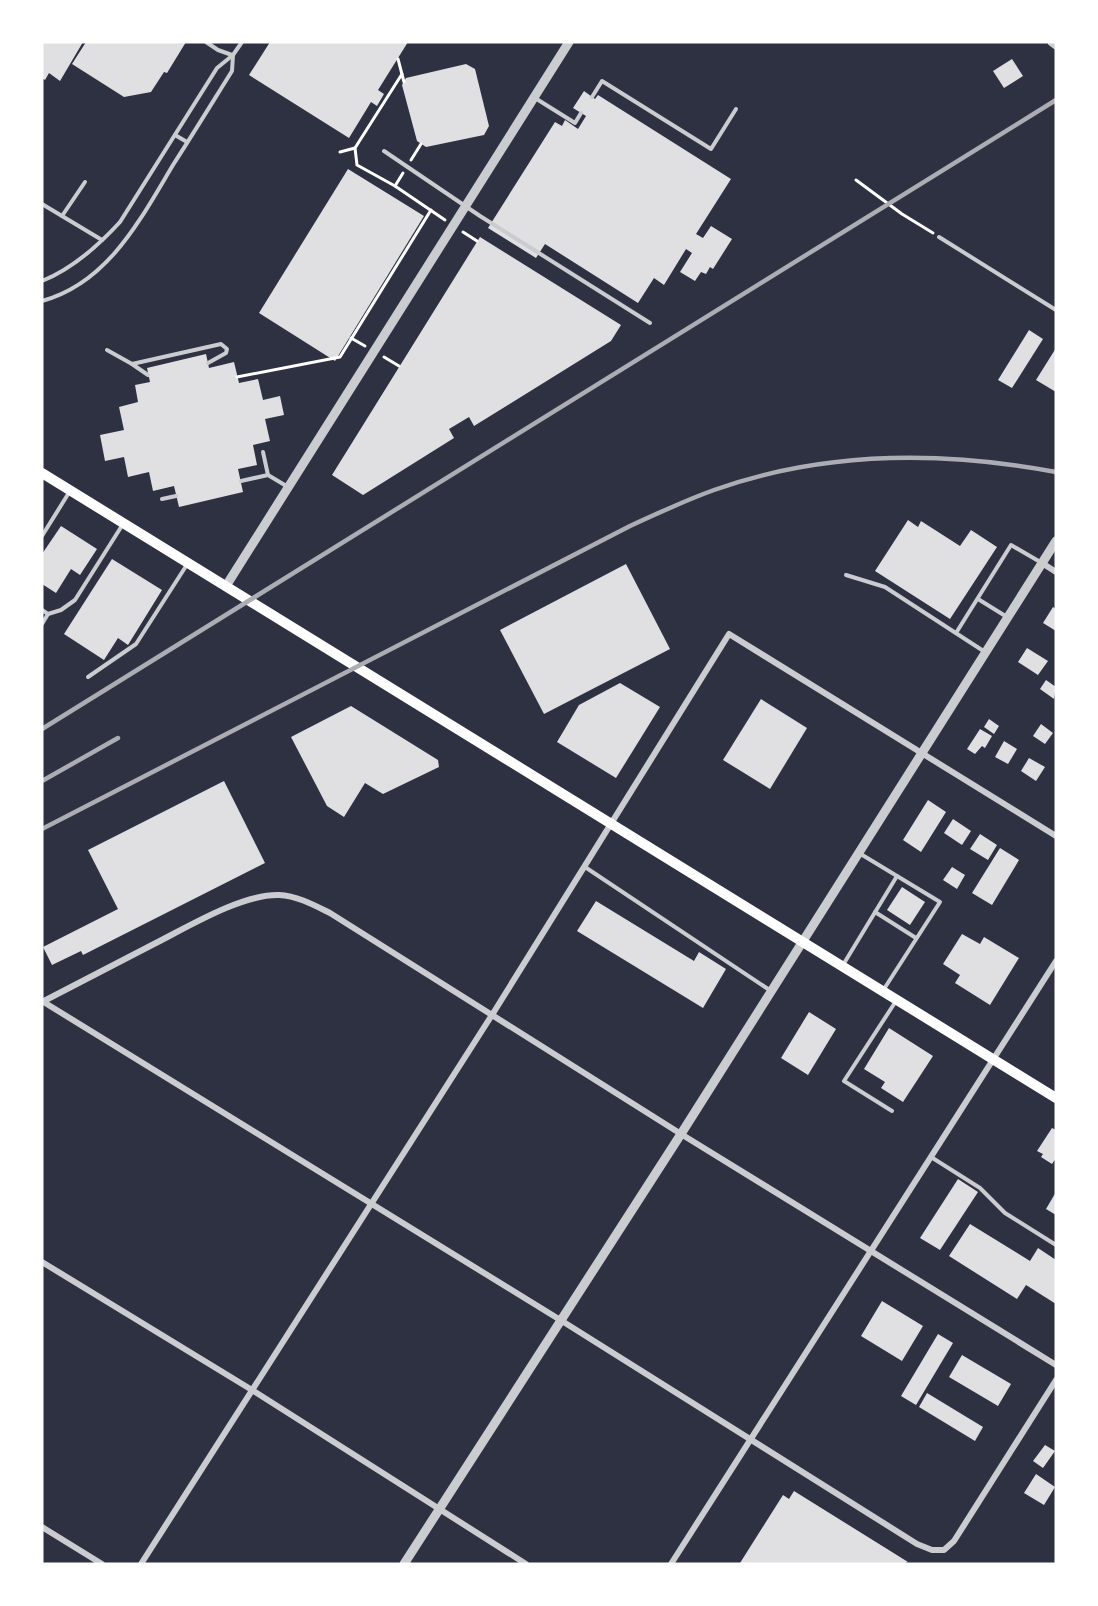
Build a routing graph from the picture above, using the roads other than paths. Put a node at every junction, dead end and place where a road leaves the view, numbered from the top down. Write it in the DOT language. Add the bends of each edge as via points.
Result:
graph roads {
  1 [pos="206,42"];
  2 [pos="242,42"];
  3 [pos="569,42"];
  4 [pos="1052,42"];
  5 [pos="1056,45"];
  6 [pos="233,55"];
  7 [pos="592,97"];
  8 [pos="534,98"];
  9 [pos="736,109"];
  10 [pos="581,113"];
  11 [pos="175,135"];
  12 [pos="187,142"];
  13 [pos="384,151"];
  14 [pos="85,182"];
  15 [pos="42,204"];
  16 [pos="466,205"];
  17 [pos="63,216"];
  18 [pos="939,237"];
  19 [pos="102,240"];
  20 [pos="42,280"];
  21 [pos="42,302"];
  22 [pos="1056,310"];
  23 [pos="650,323"];
  24 [pos="107,350"];
  25 [pos="208,363"];
  26 [pos="132,364"];
  27 [pos="148,375"];
  28 [pos="262,452"];
  29 [pos="42,473"];
  30 [pos="268,475"];
  31 [pos="241,481"];
  32 [pos="289,487"];
  33 [pos="71,490"];
  34 [pos="176,496"];
  35 [pos="162,499"];
  36 [pos="124,523"];
  37 [pos="42,536"];
  38 [pos="1056,541"];
  39 [pos="188,563"];
  40 [pos="1042,563"];
  41 [pos="1056,572"];
  42 [pos="846,575"];
  43 [pos="226,586"];
  44 [pos="977,599"];
  45 [pos="42,610"];
  46 [pos="48,614"];
  47 [pos="1007,618"];
  48 [pos="42,624"];
  49 [pos="956,633"];
  50 [pos="985,652"];
  51 [pos="88,677"];
  52 [pos="921,753"];
  53 [pos="612,824"];
  54 [pos="1056,836"];
  55 [pos="859,852"];
  56 [pos="585,867"];
  57 [pos="897,876"];
  58 [pos="875,912"];
  59 [pos="916,938"];
  60 [pos="802,943"];
  61 [pos="1056,961"];
  62 [pos="842,967"];
  63 [pos="772,991"];
  64 [pos="882,992"];
  65 [pos="896,1000"];
  66 [pos="42,1001"];
  67 [pos="492,1016"];
  68 [pos="993,1059"];
  69 [pos="1056,1098"];
  70 [pos="892,1111"];
  71 [pos="681,1134"];
  72 [pos="931,1157"];
  73 [pos="370,1203"];
  74 [pos="1056,1245"];
  75 [pos="872,1252"];
  76 [pos="42,1262"];
  77 [pos="562,1321"];
  78 [pos="1056,1365"];
  79 [pos="1056,1380"];
  80 [pos="252,1390"];
  81 [pos="749,1440"];
  82 [pos="439,1509"];
  83 [pos="42,1527"];
  84 [pos="102,1564"];
  85 [pos="141,1564"];
  86 [pos="404,1564"];
  87 [pos="526,1564"];
  88 [pos="671,1564"];
  1 -- 6 [label="lane"];
  2 -- 6 [label="lane"];
  3 -- 8 [label="street"];
  4 -- 5 [label="street"];
  6 -- 11 [label="lane" via="217,68"];
  6 -- 12 [label="lane" via="232,71"];
  7 -- 9 [label="lane" via="602,81 711,149"];
  8 -- 10 [label="lane" via="575,123"];
  8 -- 16 [label="street"];
  11 -- 12 [label="lane"];
  11 -- 19 [label="lane" via="120,222"];
  12 -- 21 [label="lane" via="134,230 117,250 74,288"];
  13 -- 16 [label="lane"];
  14 -- 17 [label="lane"];
  15 -- 17 [label="lane"];
  16 -- 23 [label="lane"];
  16 -- 32 [label="street"];
  17 -- 19 [label="lane"];
  18 -- 22 [label="lane"];
  19 -- 20 [label="lane" via="65,270"];
  24 -- 26 [label="lane"];
  25 -- 26 [label="lane" via="227,349 221,344"];
  26 -- 27 [label="lane"];
  28 -- 30 [label="lane"];
  29 -- 33 [label="main road"];
  30 -- 31 [label="lane"];
  30 -- 32 [label="lane"];
  32 -- 43 [label="street"];
  33 -- 36 [label="main road"];
  33 -- 37 [label="lane"];
  34 -- 35 [label="lane"];
  36 -- 39 [label="main road"];
  36 -- 46 [label="lane" via="75,600"];
  38 -- 40 [label="street"];
  39 -- 43 [label="main road"];
  39 -- 51 [label="lane" via="136,644"];
  40 -- 41 [label="street"];
  40 -- 44 [label="lane" via="1011,545"];
  40 -- 47 [label="street"];
  42 -- 49 [label="lane" via="885,587"];
  43 -- 53 [label="main road"];
  44 -- 47 [label="lane"];
  44 -- 49 [label="lane"];
  45 -- 46 [label="lane"];
  46 -- 48 [label="lane"];
  47 -- 50 [label="street"];
  49 -- 50 [label="lane"];
  50 -- 52 [label="street"];
  52 -- 53 [label="street" via="729,634"];
  52 -- 54 [label="street"];
  52 -- 55 [label="street"];
  53 -- 56 [label="street"];
  53 -- 60 [label="main road"];
  55 -- 57 [label="lane"];
  55 -- 60 [label="street"];
  56 -- 63 [label="lane"];
  56 -- 67 [label="street"];
  57 -- 58 [label="lane"];
  57 -- 59 [label="lane" via="940,902"];
  58 -- 59 [label="lane"];
  58 -- 62 [label="lane"];
  59 -- 64 [label="lane"];
  60 -- 62 [label="main road"];
  60 -- 63 [label="street"];
  61 -- 68 [label="street"];
  62 -- 64 [label="main road"];
  63 -- 71 [label="street"];
  64 -- 65 [label="main road"];
  65 -- 68 [label="main road"];
  65 -- 70 [label="lane" via="844,1082"];
  66 -- 67 [label="street" via="201,919 233,905 279,895 304,900 330,913"];
  66 -- 73 [label="street"];
  67 -- 71 [label="street"];
  67 -- 73 [label="street"];
  68 -- 69 [label="main road"];
  68 -- 72 [label="street"];
  71 -- 75 [label="street"];
  71 -- 77 [label="street"];
  72 -- 74 [label="lane" via="980,1188 1005,1213"];
  72 -- 75 [label="street"];
  73 -- 77 [label="street"];
  73 -- 80 [label="street"];
  75 -- 78 [label="street"];
  75 -- 81 [label="street"];
  76 -- 80 [label="street"];
  77 -- 81 [label="street"];
  77 -- 82 [label="street"];
  79 -- 81 [label="street" via="954,1541 944,1550 917,1544"];
  80 -- 82 [label="street"];
  80 -- 85 [label="street"];
  81 -- 88 [label="street"];
  82 -- 86 [label="street"];
  82 -- 87 [label="street"];
  83 -- 84 [label="street"];
}
